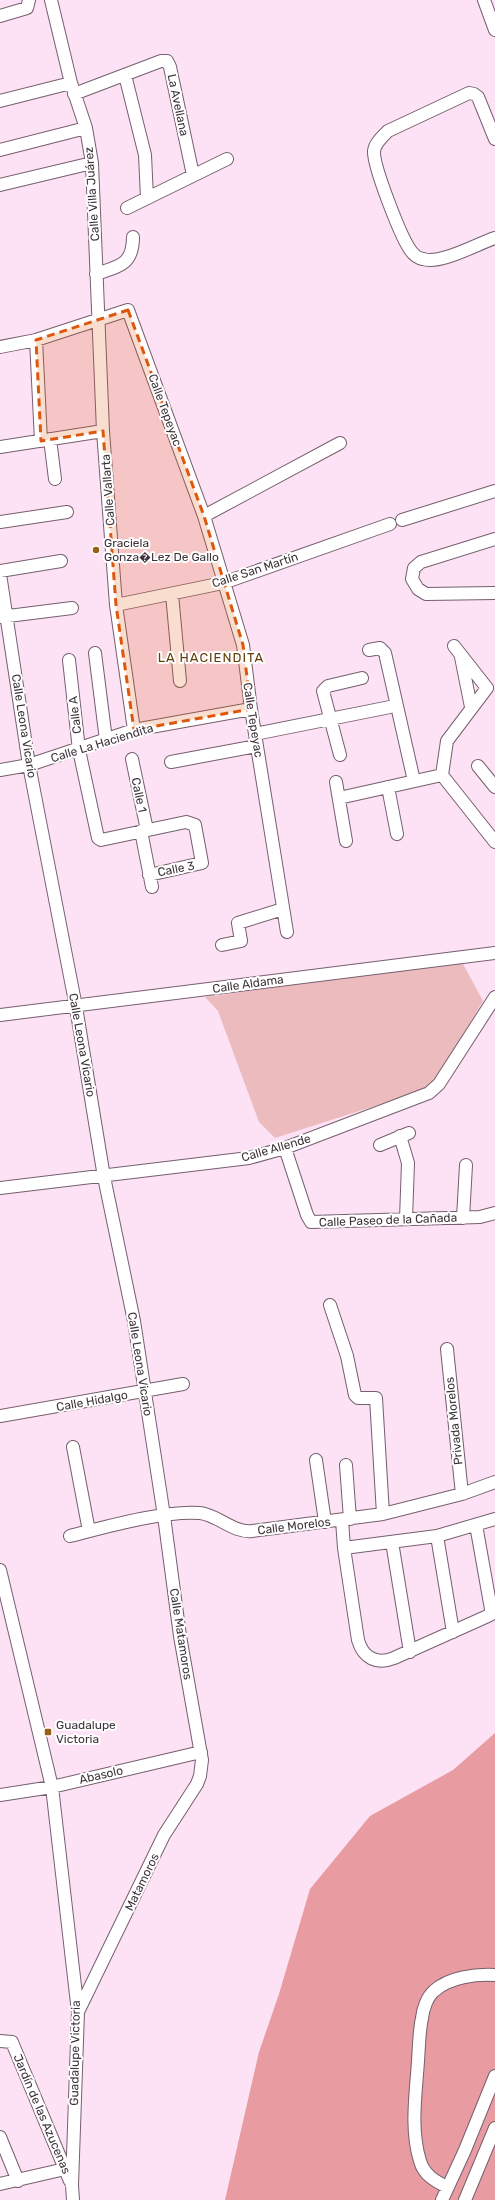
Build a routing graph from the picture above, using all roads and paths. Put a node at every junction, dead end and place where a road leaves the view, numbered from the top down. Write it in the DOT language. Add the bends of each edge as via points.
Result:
graph roads {
  1 [pos="30,0"];
  2 [pos="51,0"];
  3 [pos="491,3"];
  4 [pos="0,16"];
  5 [pos="495,28"];
  6 [pos="125,75"];
  7 [pos="72,89"];
  8 [pos="0,101"];
  9 [pos="86,128"];
  10 [pos="495,138"];
  11 [pos="0,150"];
  12 [pos="227,159"];
  13 [pos="92,163"];
  14 [pos="193,175"];
  15 [pos="0,185"];
  16 [pos="147,198"];
  17 [pos="127,208"];
  18 [pos="133,237"];
  19 [pos="495,238"];
  20 [pos="96,274"];
  21 [pos="98,320"];
  22 [pos="36,340"];
  23 [pos="0,347"];
  24 [pos="103,431"];
  25 [pos="45,440"];
  26 [pos="340,443"];
  27 [pos="0,447"];
  28 [pos="55,479"];
  29 [pos="495,491"];
  30 [pos="67,512"];
  31 [pos="204,516"];
  32 [pos="0,522"];
  33 [pos="495,539"];
  34 [pos="61,561"];
  35 [pos="0,571"];
  36 [pos="0,574"];
  37 [pos="223,582"];
  38 [pos="495,593"];
  39 [pos="172,594"];
  40 [pos="116,605"];
  41 [pos="72,608"];
  42 [pos="4,617"];
  43 [pos="369,650"];
  44 [pos="95,653"];
  45 [pos="68,660"];
  46 [pos="362,678"];
  47 [pos="180,681"];
  48 [pos="390,707"];
  49 [pos="471,707"];
  50 [pos="250,709"];
  51 [pos="331,720"];
  52 [pos="134,730"];
  53 [pos="106,740"];
  54 [pos="256,740"];
  55 [pos="79,750"];
  56 [pos="340,755"];
  57 [pos="132,759"];
  58 [pos="172,762"];
  59 [pos="29,765"];
  60 [pos="478,766"];
  61 [pos="0,770"];
  62 [pos="442,775"];
  63 [pos="414,781"];
  64 [pos="336,782"];
  65 [pos="388,787"];
  66 [pos="495,788"];
  67 [pos="339,798"];
  68 [pos="144,830"];
  69 [pos="397,834"];
  70 [pos="346,841"];
  71 [pos="495,842"];
  72 [pos="149,874"];
  73 [pos="152,887"];
  74 [pos="283,909"];
  75 [pos="287,932"];
  76 [pos="222,945"];
  77 [pos="495,953"];
  78 [pos="495,997"];
  79 [pos="76,1007"];
  80 [pos="0,1014"];
  81 [pos="380,1145"];
  82 [pos="285,1148"];
  83 [pos="466,1165"];
  84 [pos="104,1176"];
  85 [pos="0,1188"];
  86 [pos="495,1213"];
  87 [pos="463,1218"];
  88 [pos="406,1219"];
  89 [pos="330,1305"];
  90 [pos="447,1349"];
  91 [pos="183,1384"];
  92 [pos="144,1392"];
  93 [pos="0,1416"];
  94 [pos="73,1447"];
  95 [pos="316,1460"];
  96 [pos="346,1465"];
  97 [pos="495,1482"];
  98 [pos="462,1494"];
  99 [pos="383,1514"];
  100 [pos="164,1516"];
  101 [pos="346,1519"];
  102 [pos="495,1519"];
  103 [pos="324,1522"];
  104 [pos="476,1525"];
  105 [pos="89,1531"];
  106 [pos="70,1536"];
  107 [pos="437,1536"];
  108 [pos="392,1542"];
  109 [pos="344,1548"];
  110 [pos="0,1570"];
  111 [pos="453,1632"];
  112 [pos="410,1652"];
  113 [pos="201,1752"];
  114 [pos="52,1787"];
  115 [pos="0,1795"];
  116 [pos="495,1975"];
  117 [pos="78,2012"];
  118 [pos="6,2042"];
  119 [pos="495,2076"];
  120 [pos="495,2128"];
  121 [pos="0,2137"];
  122 [pos="465,2150"];
  123 [pos="483,2158"];
  124 [pos="65,2169"];
  125 [pos="18,2181"];
  126 [pos="0,2184"];
  127 [pos="72,2185"];
  128 [pos="447,2187"];
  129 [pos="73,2200"];
  130 [pos="442,2200"];
  131 [pos="465,2200"];
  1 -- 4 [label="street" via="28,8"];
  2 -- 7 [label="street, Calle Villa Juárez"];
  3 -- 5 [label="street"];
  6 -- 7 [label="street, La Avellana"];
  6 -- 14 [label="street, La Avellana" via="167,61"];
  6 -- 16 [label="street" via="145,155"];
  7 -- 8 [label="street, La Avellana"];
  7 -- 9 [label="street, Calle Villa Juárez"];
  9 -- 11 [label="street"];
  9 -- 13 [label="street, Calle Villa Juárez"];
  10 -- 19 [label="street" via="478,97 469,93 388,132 374,149 375,165 409,248 414,254 422,259 438,260"];
  12 -- 14 [label="street"];
  13 -- 15 [label="street"];
  13 -- 20 [label="street, Calle Villa Juárez"];
  14 -- 16 [label="street"];
  16 -- 17 [label="street"];
  18 -- 20 [label="street" via="131,252 125,262"];
  20 -- 21 [label="street, Calle Villa Juárez"];
  21 -- 22 [label="street"];
  21 -- 24 [label="street, Calle Vallarta"];
  21 -- 31 [label="street, Calle Tepeyac" via="128,310"];
  22 -- 23 [label="street"];
  22 -- 25 [label="street"];
  24 -- 25 [label="street"];
  24 -- 40 [label="street, Calle Vallarta"];
  25 -- 27 [label="street"];
  25 -- 28 [label="street"];
  26 -- 31 [label="street"];
  29 -- 37 [label="street, Calle San Martín" via="396,522"];
  30 -- 32 [label="street"];
  31 -- 37 [label="street, Calle Tepeyac"];
  33 -- 38 [label="street" via="420,562 414,568 412,579 418,589 426,594"];
  34 -- 35 [label="street"];
  36 -- 42 [label="street, Calle Leona Vicario"];
  37 -- 39 [label="street, Calle San Martín"];
  37 -- 50 [label="street, Calle Tepeyac" via="243,645"];
  39 -- 40 [label="street, Calle San Martín"];
  39 -- 47 [label="street"];
  40 -- 52 [label="street, Calle Vallarta"];
  41 -- 42 [label="street"];
  42 -- 59 [label="street, Calle Leona Vicario"];
  43 -- 63 [label="street" via="380,648 385,653"];
  44 -- 53 [label="street"];
  45 -- 55 [label="street, Calle A"];
  46 -- 51 [label="street" via="324,689"];
  48 -- 51 [label="street"];
  49 -- 49 [label="street" via="487,688 457,651"];
  49 -- 62 [label="street" via="447,741"];
  50 -- 52 [label="street, Calle La Haciendita"];
  50 -- 54 [label="street, Calle Tepeyac"];
  51 -- 54 [label="street"];
  51 -- 56 [label="street"];
  52 -- 53 [label="street, Calle La Haciendita"];
  53 -- 55 [label="street, Calle La Haciendita"];
  54 -- 58 [label="street"];
  54 -- 74 [label="street, Calle Tepeyac"];
  55 -- 59 [label="street, Calle La Haciendita"];
  55 -- 68 [label="street, Calle A" via="99,839"];
  57 -- 68 [label="street, Calle 1"];
  59 -- 61 [label="street, Calle La Haciendita"];
  59 -- 79 [label="street, Calle Leona Vicario"];
  60 -- 66 [label="street"];
  62 -- 63 [label="street"];
  62 -- 71 [label="street"];
  63 -- 65 [label="street"];
  64 -- 67 [label="street"];
  65 -- 67 [label="street"];
  65 -- 69 [label="street"];
  67 -- 70 [label="street"];
  68 -- 72 [label="street, Calle 3"];
  68 -- 72 [label="street, Calle 3" via="193,823 202,863"];
  72 -- 73 [label="street, Calle 3"];
  74 -- 75 [label="street, Calle Tepeyac"];
  74 -- 76 [label="street" via="238,923 241,941"];
  77 -- 79 [label="street, Calle Aldama"];
  78 -- 82 [label="street, Calle Allende" via="439,1084 429,1093"];
  79 -- 80 [label="street, Calle Aldama"];
  79 -- 84 [label="street, Calle Leona Vicario"];
  81 -- 88 [label="street" via="405,1134 408,1163"];
  82 -- 84 [label="street, Calle Allende" via="249,1158"];
  82 -- 88 [label="street, Calle Paseo de la Cañada" via="311,1222"];
  83 -- 87 [label="street"];
  84 -- 85 [label="street, Calle Allende"];
  84 -- 92 [label="street, Calle Leona Vicario" via="134,1321"];
  86 -- 87 [label="street, Calle Paseo de la Cañada"];
  87 -- 88 [label="street, Calle Paseo de la Cañada"];
  89 -- 99 [label="street" via="347,1356 355,1395 358,1398 376,1398"];
  90 -- 98 [label="street, Privada Morelos"];
  91 -- 92 [label="street, Calle Hidalgo"];
  92 -- 93 [label="street, Calle Hidalgo"];
  92 -- 100 [label="street, Calle Leona Vicario"];
  94 -- 105 [label="street"];
  95 -- 103 [label="street"];
  96 -- 101 [label="street"];
  97 -- 98 [label="street, Calle Morelos"];
  98 -- 99 [label="street, Calle Morelos"];
  99 -- 101 [label="street, Calle Morelos"];
  100 -- 103 [label="street, Calle Morelos" via="202,1513 248,1532"];
  100 -- 105 [label="street, Calle Morelos"];
  100 -- 113 [label="street, Calle Matamoros" via="180,1636"];
  101 -- 103 [label="street, Calle Morelos"];
  101 -- 109 [label="street"];
  102 -- 104 [label="street"];
  104 -- 107 [label="street"];
  104 -- 111 [label="street" via="491,1612 485,1618"];
  105 -- 106 [label="street, Calle Morelos"];
  107 -- 108 [label="street"];
  107 -- 111 [label="street"];
  108 -- 109 [label="street"];
  108 -- 112 [label="street"];
  109 -- 112 [label="street" via="360,1649 369,1658 380,1662"];
  110 -- 114 [label="street, Guadalupe Victoria"];
  111 -- 112 [label="street"];
  113 -- 114 [label="street, Abasolo"];
  113 -- 117 [label="street, Matamoros" via="202,1768 197,1784 164,1835"];
  114 -- 115 [label="street, Abasolo"];
  114 -- 117 [label="street, Guadalupe Victoria"];
  116 -- 128 [label="street" via="468,1976 441,1986 428,2000 421,2019 415,2116 417,2144 424,2171"];
  117 -- 127 [label="street, Guadalupe Victoria"];
  118 -- 124 [label="street, Jardín de las Azucenas"];
  119 -- 122 [label="street"];
  120 -- 123 [label="street"];
  121 -- 125 [label="street"];
  122 -- 123 [label="street"];
  122 -- 128 [label="street"];
  123 -- 131 [label="street"];
  124 -- 125 [label="street"];
  124 -- 127 [label="street, Jardín de las Azucenas"];
  125 -- 126 [label="street"];
  127 -- 129 [label="street, Guadalupe Victoria"];
  128 -- 130 [label="street"];
}
